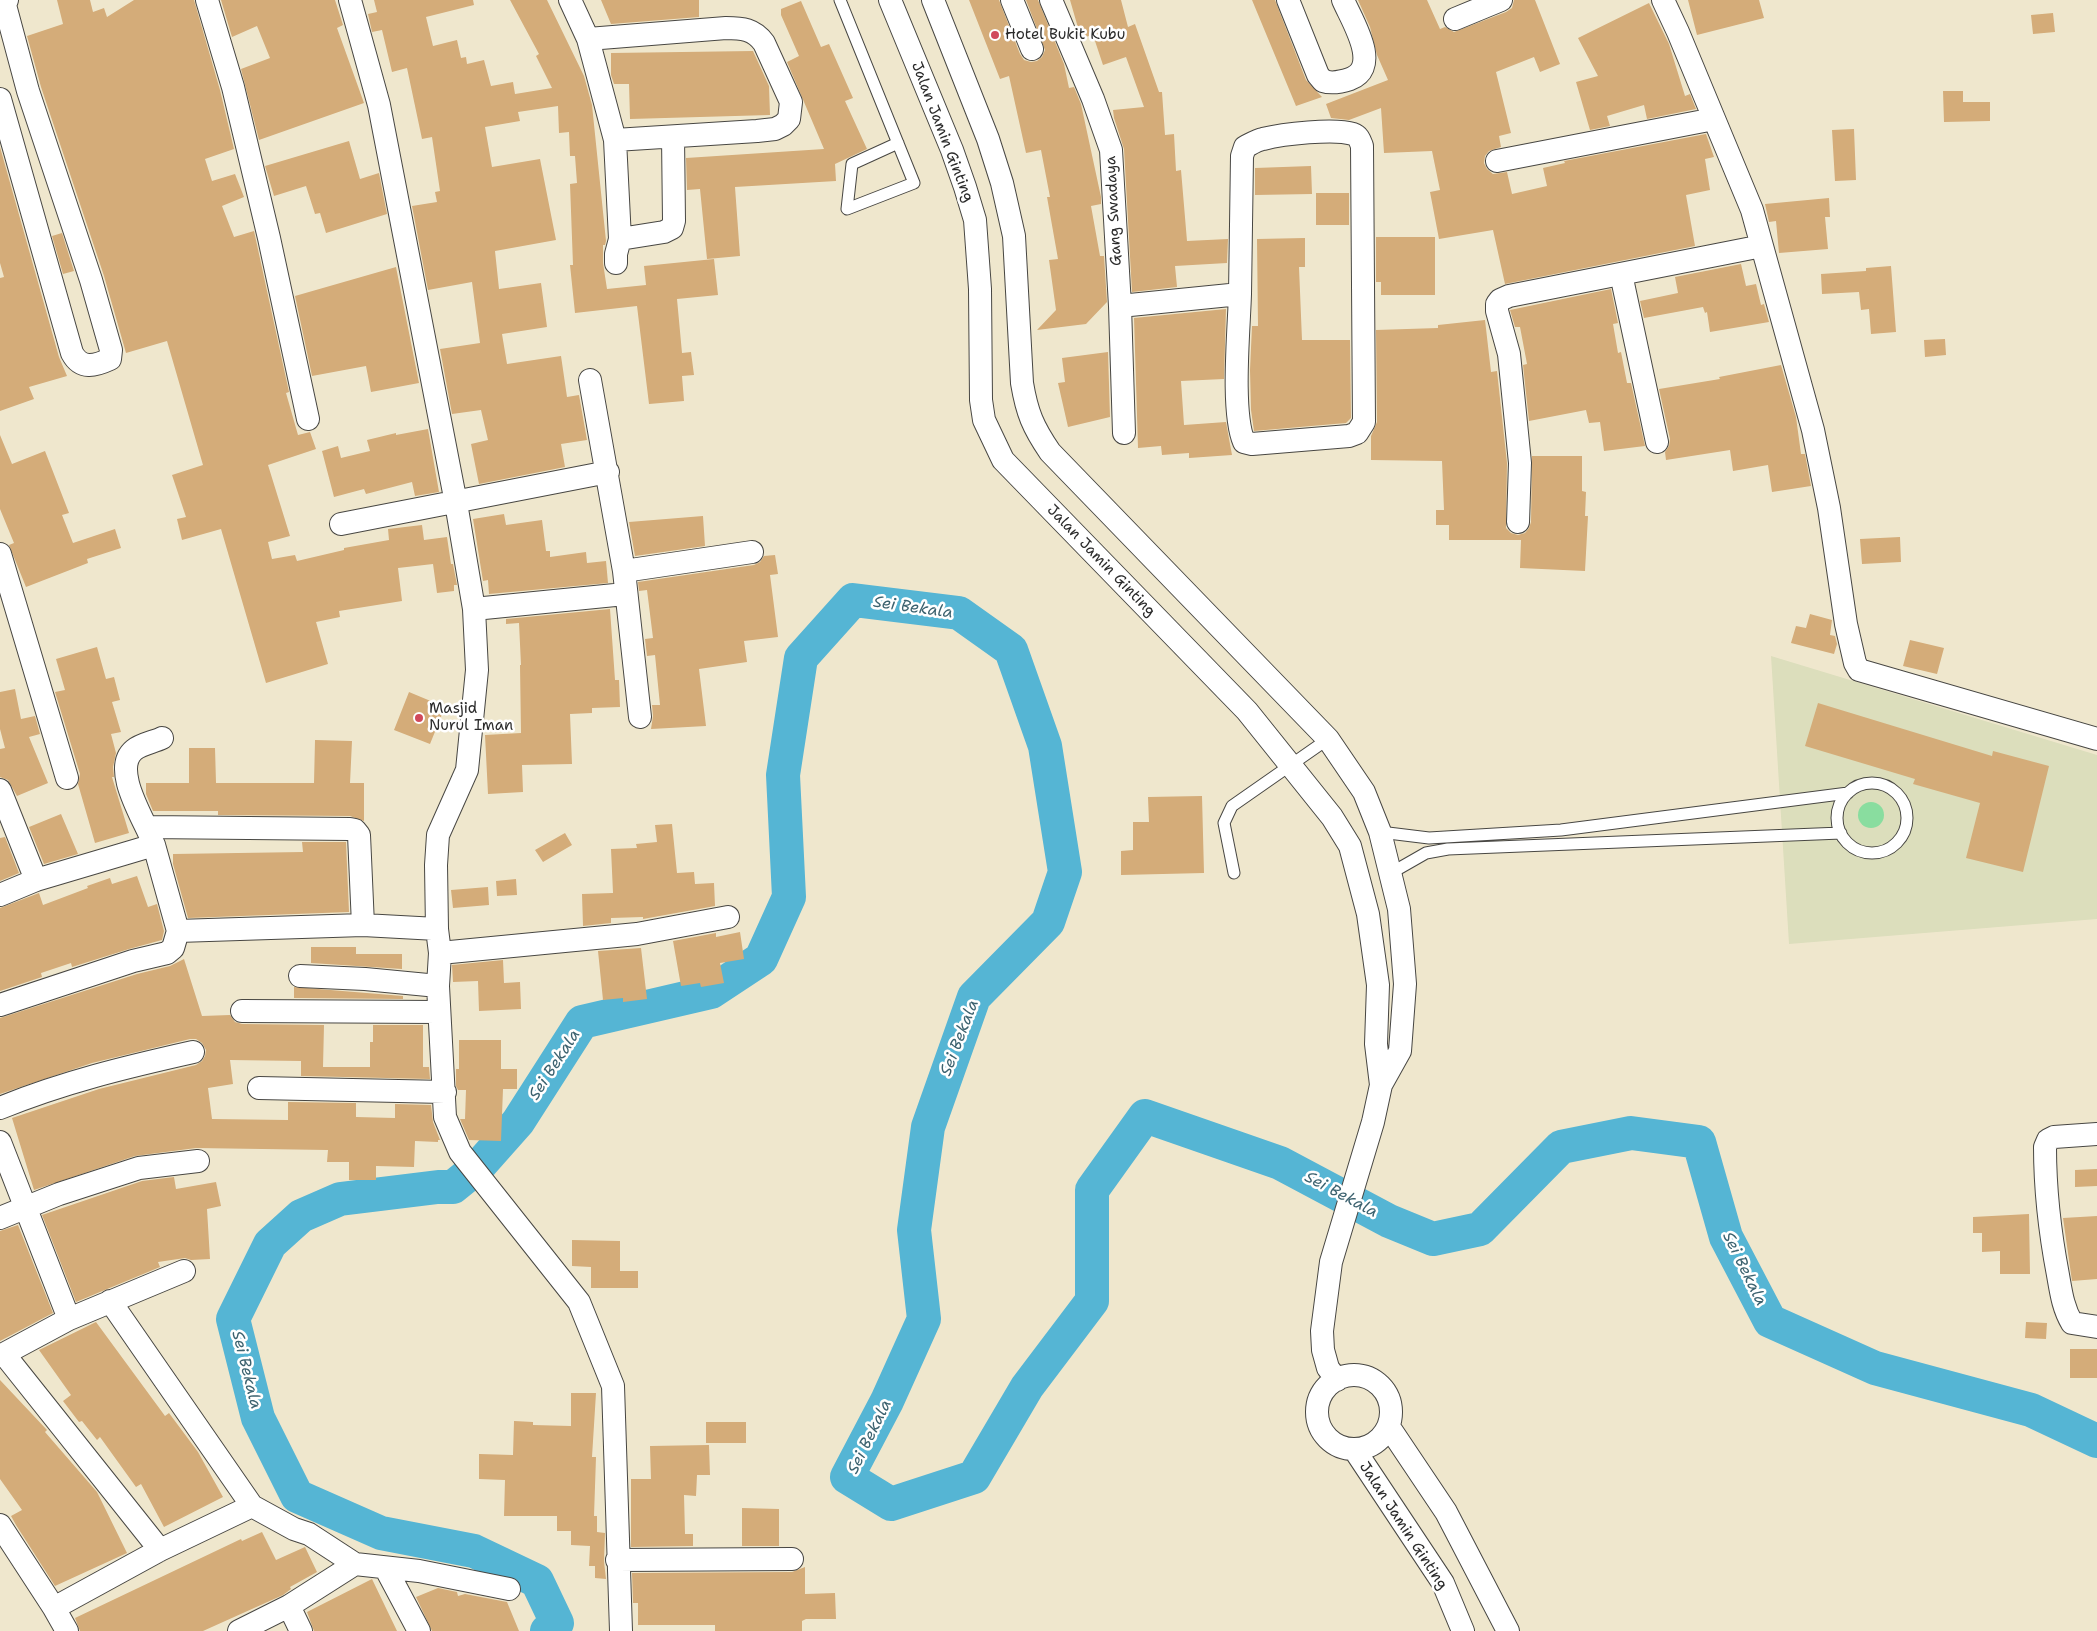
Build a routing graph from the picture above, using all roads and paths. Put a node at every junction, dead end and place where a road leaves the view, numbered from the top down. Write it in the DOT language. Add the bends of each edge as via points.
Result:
graph roads {
  1 [pos="207,0"];
  2 [pos="350,0"];
  3 [pos="570,0"];
  4 [pos="840,0"];
  5 [pos="890,0"];
  6 [pos="933,0"];
  7 [pos="1012,0"];
  8 [pos="1051,0"];
  9 [pos="1288,0"];
  10 [pos="1343,0"];
  11 [pos="1501,0"];
  12 [pos="1663,0"];
  13 [pos="4,4"];
  14 [pos="1455,18"];
  15 [pos="588,39"];
  16 [pos="1032,49"];
  17 [pos="28,91"];
  18 [pos="0,100"];
  19 [pos="1714,119"];
  20 [pos="673,137"];
  21 [pos="615,140"];
  22 [pos="898,144"];
  23 [pos="47,152"];
  24 [pos="1497,161"];
  25 [pos="18,162"];
  26 [pos="70,220"];
  27 [pos="36,230"];
  28 [pos="620,239"];
  29 [pos="1762,246"];
  30 [pos="616,263"];
  31 [pos="1621,274"];
  32 [pos="91,280"];
  33 [pos="55,290"];
  34 [pos="1240,294"];
  35 [pos="1120,306"];
  36 [pos="590,380"];
  37 [pos="308,419"];
  38 [pos="1124,433"];
  39 [pos="1657,442"];
  40 [pos="608,472"];
  41 [pos="456,503"];
  42 [pos="1518,522"];
  43 [pos="341,524"];
  44 [pos="752,552"];
  45 [pos="0,554"];
  46 [pos="624,571"];
  47 [pos="625,594"];
  48 [pos="474,609"];
  49 [pos="640,716"];
  50 [pos="162,738"];
  51 [pos="1328,738"];
  52 [pos="2097,739"];
  53 [pos="1291,765"];
  54 [pos="67,778"];
  55 [pos="0,790"];
  56 [pos="1848,793"];
  57 [pos="1561,830"];
  58 [pos="1380,832"];
  59 [pos="1841,833"];
  60 [pos="150,836"];
  61 [pos="1562,843"];
  62 [pos="1391,873"];
  63 [pos="1234,874"];
  64 [pos="36,880"];
  65 [pos="0,894"];
  66 [pos="728,917"];
  67 [pos="363,925"];
  68 [pos="437,929"];
  69 [pos="178,931"];
  70 [pos="440,953"];
  71 [pos="300,976"];
  72 [pos="438,986"];
  73 [pos="0,1005"];
  74 [pos="242,1011"];
  75 [pos="439,1012"];
  76 [pos="193,1052"];
  77 [pos="1381,1085"];
  78 [pos="259,1088"];
  79 [pos="445,1092"];
  80 [pos="0,1108"];
  81 [pos="2097,1134"];
  82 [pos="0,1142"];
  83 [pos="198,1161"];
  84 [pos="25,1209"];
  85 [pos="0,1218"];
  86 [pos="184,1270"];
  87 [pos="110,1301"];
  88 [pos="68,1318"];
  89 [pos="2097,1327"];
  90 [pos="2,1355"];
  91 [pos="1337,1380"];
  92 [pos="1389,1427"];
  93 [pos="1354,1449"];
  94 [pos="252,1506"];
  95 [pos="0,1525"];
  96 [pos="160,1550"];
  97 [pos="792,1559"];
  98 [pos="617,1560"];
  99 [pos="355,1564"];
  100 [pos="386,1569"];
  101 [pos="509,1589"];
  102 [pos="289,1606"];
  103 [pos="54,1608"];
  104 [pos="67,1631"];
  105 [pos="239,1631"];
  106 [pos="302,1631"];
  107 [pos="419,1631"];
  108 [pos="621,1631"];
  109 [pos="1463,1631"];
  110 [pos="1508,1631"];
  1 -- 37 [label="street" via="233,87"];
  2 -- 41 [label="street" via="378,104"];
  3 -- 15 [label="street"];
  4 -- 22 [label="lane"];
  5 -- 53 [label="street, Jalan Jamin Ginting" via="952,150 975,220 980,289 981,400 991,439 1003,460 1247,711"];
  6 -- 51 [label="street, Jalan Jamin Ginting" via="1002,183 1014,236 1022,383 1025,405 1034,428 1050,452"];
  7 -- 16 [label="street"];
  8 -- 35 [label="street, Gang Swadaya" via="1111,150"];
  9 -- 10 [label="street" via="1318,75 1323,81 1334,83 1362,72 1365,62 1365,52"];
  11 -- 14 [label="street"];
  12 -- 19 [label="street"];
  13 -- 17 [label="street"];
  15 -- 20 [label="street" via="726,28 742,28 758,35 791,102 789,119 775,129"];
  15 -- 21 [label="street"];
  17 -- 18 [label="street"];
  17 -- 23 [label="street"];
  18 -- 25 [label="street"];
  19 -- 24 [label="street"];
  19 -- 29 [label="street" via="1752,210"];
  20 -- 21 [label="street"];
  20 -- 28 [label="street" via="672,228"];
  21 -- 28 [label="street"];
  22 -- 22 [label="lane" via="914,183 847,209 852,164"];
  23 -- 25 [label="street"];
  23 -- 26 [label="street"];
  25 -- 27 [label="street"];
  26 -- 27 [label="street"];
  26 -- 32 [label="street"];
  27 -- 33 [label="street"];
  28 -- 30 [label="street"];
  29 -- 31 [label="street"];
  29 -- 52 [label="street" via="1814,430 1846,624 1859,670"];
  31 -- 39 [label="street"];
  31 -- 42 [label="street" via="1509,296 1496,304 1508,354 1515,413 1520,463"];
  32 -- 33 [label="street"];
  32 -- 33 [label="street" via="112,355 110,359 92,366 84,365 72,353"];
  34 -- 34 [label="street" via="1238,399 1244,442 1252,444 1357,433 1364,422 1363,199 1359,138 1331,132 1298,134 1261,139 1245,147"];
  34 -- 35 [label="street"];
  35 -- 38 [label="street, Gang Swadaya"];
  36 -- 40 [label="street"];
  40 -- 41 [label="street"];
  40 -- 46 [label="street"];
  41 -- 43 [label="street"];
  41 -- 48 [label="street"];
  44 -- 46 [label="street"];
  45 -- 54 [label="street"];
  46 -- 47 [label="street"];
  47 -- 48 [label="street"];
  47 -- 49 [label="street"];
  48 -- 68 [label="street" via="477,670 466,770 438,835"];
  50 -- 60 [label="street" via="135,750 130,755 127,768 127,783"];
  51 -- 53 [label="lane"];
  51 -- 58 [label="street, Jalan Jamin Ginting" via="1364,792"];
  53 -- 63 [label="lane" via="1232,806 1227,813 1224,823"];
  53 -- 77 [label="street, Jalan Jamin Ginting" via="1332,817 1350,846 1368,914 1378,985 1376,1044"];
  55 -- 64 [label="street"];
  56 -- 57 [label="lane"];
  56 -- 59 [label="lane" via="1838,812"];
  56 -- 59 [label="lane" via="1867,783 1889,787 1904,802 1907,824 1897,843 1877,852 1856,848"];
  57 -- 58 [label="lane" via="1429,838"];
  57 -- 61 [label="lane"];
  58 -- 62 [label="street, Jalan Jamin Ginting"];
  59 -- 61 [label="lane"];
  60 -- 64 [label="street"];
  60 -- 67 [label="street" via="355,830 359,835"];
  60 -- 69 [label="street"];
  61 -- 62 [label="lane" via="1448,849 1426,853"];
  62 -- 77 [label="street, Jalan Jamin Ginting" via="1399,909 1405,984 1400,1051"];
  64 -- 65 [label="street"];
  66 -- 70 [label="street" via="638,934"];
  67 -- 68 [label="street"];
  67 -- 69 [label="street"];
  68 -- 70 [label="street"];
  69 -- 73 [label="street" via="176,942 167,953"];
  70 -- 72 [label="street"];
  71 -- 72 [label="street"];
  72 -- 75 [label="street"];
  74 -- 75 [label="street"];
  75 -- 79 [label="street"];
  76 -- 80 [label="street" via="84,1078"];
  77 -- 91 [label="street, Jalan Jamin Ginting" via="1331,1262 1322,1331 1328,1368"];
  78 -- 79 [label="street"];
  79 -- 98 [label="street" via="445,1117 460,1152 579,1302 613,1386"];
  81 -- 89 [label="street" via="2048,1140 2045,1167 2052,1244 2065,1312 2072,1323"];
  82 -- 84 [label="street"];
  83 -- 84 [label="street" via="139,1168 59,1194"];
  84 -- 85 [label="street"];
  84 -- 88 [label="street"];
  86 -- 87 [label="street"];
  87 -- 88 [label="street"];
  87 -- 94 [label="street"];
  88 -- 90 [label="street"];
  90 -- 96 [label="street"];
  91 -- 92 [label="street" via="1358,1376 1371,1379 1382,1388 1392,1413"];
  91 -- 93 [label="street" via="1328,1385 1318,1403 1319,1425 1332,1443"];
  92 -- 93 [label="street" via="1368,1447"];
  92 -- 110 [label="street" via="1446,1512"];
  93 -- 109 [label="street, Jalan Jamin Ginting" via="1443,1583"];
  94 -- 96 [label="street"];
  94 -- 99 [label="street" via="309,1534"];
  95 -- 103 [label="street"];
  96 -- 103 [label="street"];
  97 -- 98 [label="street"];
  98 -- 108 [label="street"];
  99 -- 100 [label="street"];
  99 -- 102 [label="street"];
  100 -- 101 [label="street" via="419,1571"];
  100 -- 107 [label="street"];
  102 -- 105 [label="street"];
  102 -- 106 [label="street"];
  103 -- 104 [label="street"];
}
